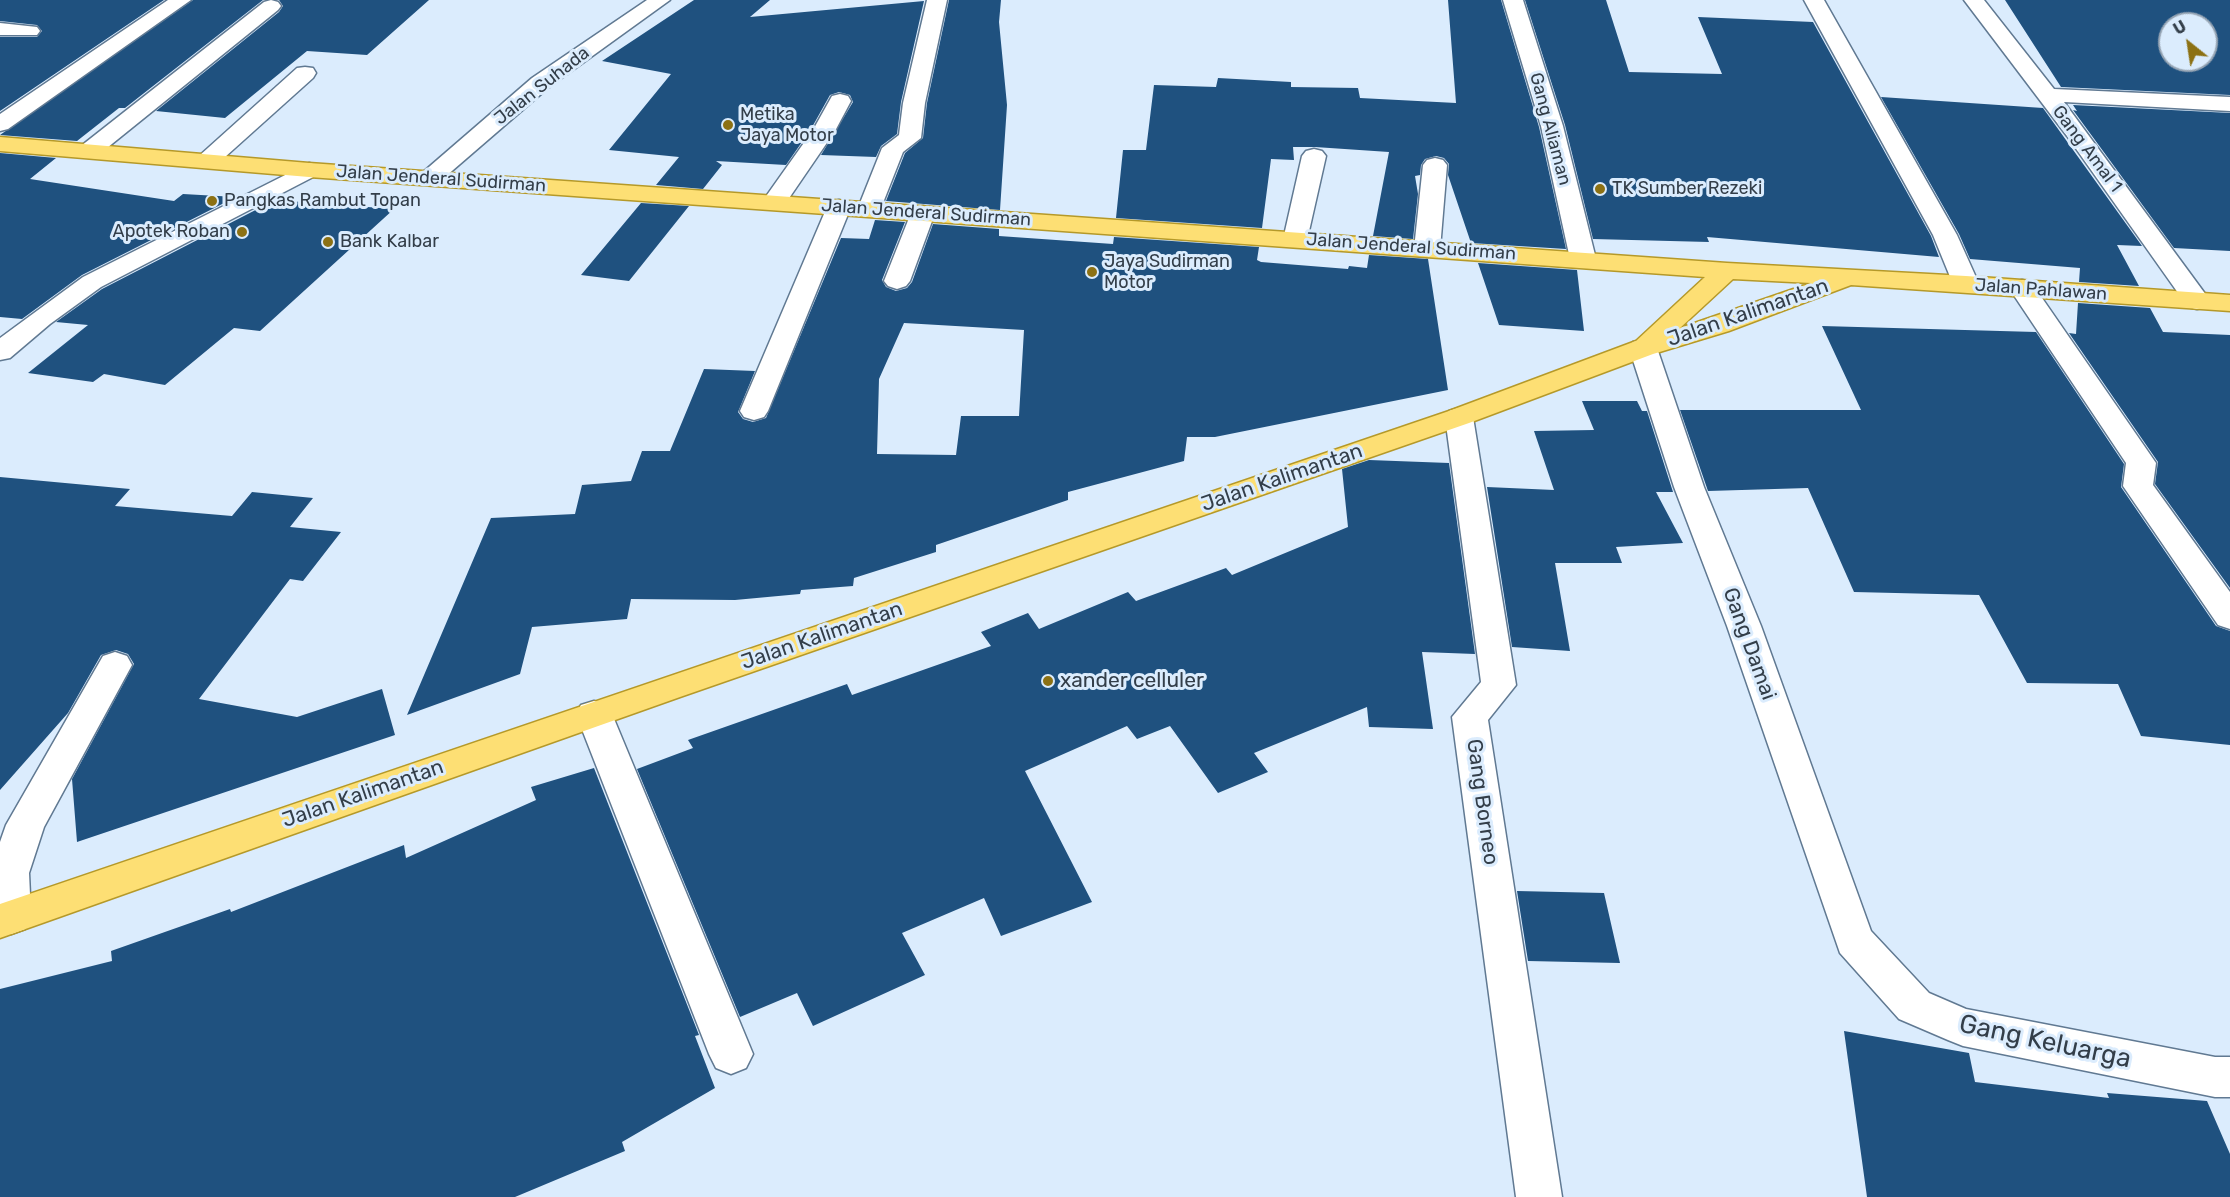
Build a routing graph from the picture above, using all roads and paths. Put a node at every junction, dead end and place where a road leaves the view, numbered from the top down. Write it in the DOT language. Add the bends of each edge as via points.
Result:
graph roads {
  1 [pos="181,0"];
  2 [pos="660,0"];
  3 [pos="937,0"];
  4 [pos="1513,0"];
  5 [pos="1814,0"];
  6 [pos="1974,0"];
  7 [pos="271,6"];
  8 [pos="0,28"];
  9 [pos="30,31"];
  10 [pos="305,73"];
  11 [pos="2046,95"];
  12 [pos="840,101"];
  13 [pos="2230,104"];
  14 [pos="0,124"];
  15 [pos="0,144"];
  16 [pos="88,151"];
  17 [pos="1314,156"];
  18 [pos="207,162"];
  19 [pos="1435,165"];
  20 [pos="309,170"];
  21 [pos="430,178"];
  22 [pos="774,202"];
  23 [pos="839,207"];
  24 [pos="870,208"];
  25 [pos="923,213"];
  26 [pos="1295,240"];
  27 [pos="1427,249"];
  28 [pos="1583,259"];
  29 [pos="1727,271"];
  30 [pos="1852,278"];
  31 [pos="897,281"];
  32 [pos="1966,284"];
  33 [pos="2022,288"];
  34 [pos="2197,301"];
  35 [pos="2230,303"];
  36 [pos="1643,348"];
  37 [pos="0,352"];
  38 [pos="753,411"];
  39 [pos="1460,417"];
  40 [pos="2230,616"];
  41 [pos="115,665"];
  42 [pos="594,714"];
  43 [pos="6,919"];
  44 [pos="1854,941"];
  45 [pos="731,1054"];
  46 [pos="2230,1077"];
  47 [pos="1539,1197"];
  1 -- 14 [label="street"];
  2 -- 21 [label="street, Jalan Suhada" via="540,83"];
  3 -- 24 [label="street" via="910,138 893,148"];
  4 -- 28 [label="street, Gang Aliaman" via="1552,126"];
  5 -- 32 [label="street" via="1945,235"];
  6 -- 11 [label="street, Gang Amal 1"];
  7 -- 16 [label="street"];
  8 -- 9 [label="street"];
  10 -- 18 [label="street"];
  11 -- 13 [label="street"];
  11 -- 34 [label="street, Gang Amal 1"];
  12 -- 22 [label="street" via="824,131"];
  15 -- 16 [label="main road, Jalan Jenderal Sudirman"];
  16 -- 18 [label="main road, Jalan Jenderal Sudirman"];
  17 -- 26 [label="street"];
  18 -- 20 [label="main road, Jalan Jenderal Sudirman"];
  19 -- 27 [label="street"];
  20 -- 21 [label="main road, Jalan Jenderal Sudirman"];
  20 -- 37 [label="street" via="92,282"];
  21 -- 22 [label="main road, Jalan Jenderal Sudirman"];
  22 -- 23 [label="main road, Jalan Jenderal Sudirman"];
  23 -- 24 [label="main road, Jalan Jenderal Sudirman"];
  23 -- 38 [label="street"];
  24 -- 25 [label="main road, Jalan Jenderal Sudirman"];
  25 -- 26 [label="main road, Jalan Jenderal Sudirman"];
  25 -- 31 [label="street"];
  26 -- 27 [label="main road, Jalan Jenderal Sudirman"];
  27 -- 28 [label="main road, Jalan Jenderal Sudirman"];
  28 -- 29 [label="main road, Jalan Jenderal Sudirman"];
  29 -- 30 [label="main road, Jalan Jenderal Sudirman"];
  29 -- 36 [label="main road, Jalan Kalimantan"];
  30 -- 32 [label="main road, Jalan Pahlawan"];
  30 -- 36 [label="main road, Jalan Kalimantan" via="1719,326"];
  32 -- 33 [label="main road, Jalan Pahlawan"];
  33 -- 34 [label="main road, Jalan Pahlawan"];
  33 -- 40 [label="street" via="2141,463 2138,486"];
  34 -- 35 [label="main road, Jalan Pahlawan"];
  36 -- 39 [label="main road, Jalan Kalimantan"];
  36 -- 44 [label="street, Gang Damai" via="1689,488 1744,626"];
  39 -- 42 [label="main road, Jalan Kalimantan"];
  39 -- 47 [label="street, Gang Borneo" via="1499,685 1470,717"];
  41 -- 43 [label="street" via="25,825 9,873"];
  42 -- 43 [label="main road, Jalan Kalimantan"];
  42 -- 45 [label="street"];
  44 -- 46 [label="street, Gang Keluarga" via="1914,1006 1963,1028"];
}
